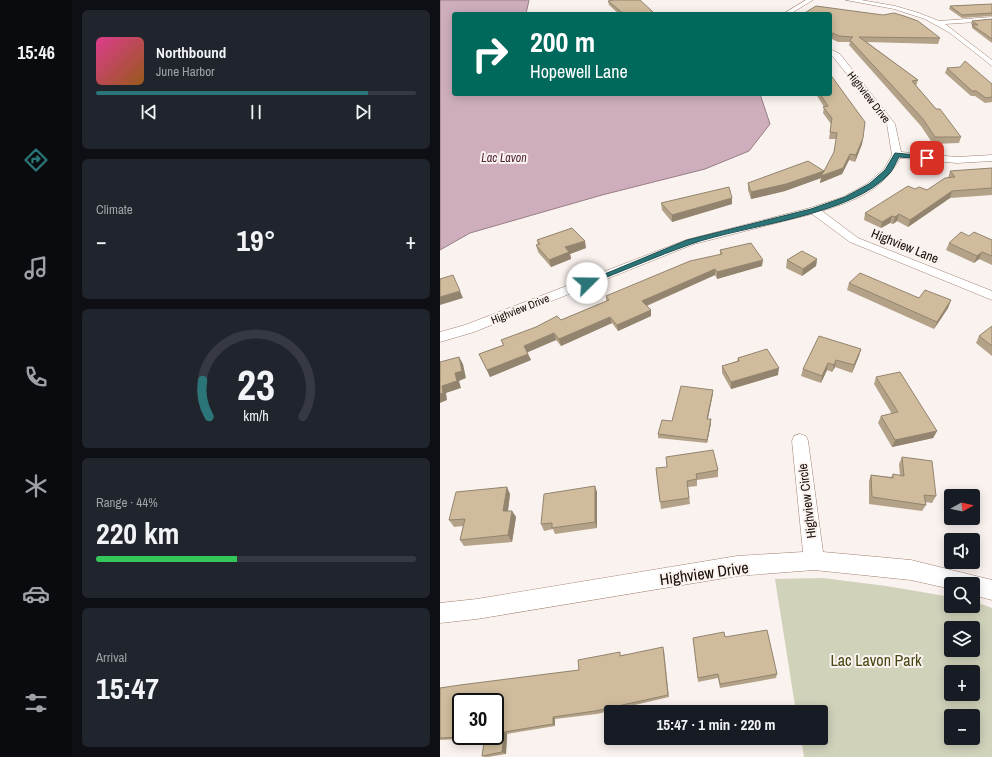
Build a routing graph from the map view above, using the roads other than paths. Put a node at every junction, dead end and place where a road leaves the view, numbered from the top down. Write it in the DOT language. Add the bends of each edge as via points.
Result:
graph roads {
  1 [pos="810,0"];
  2 [pos="849,0"];
  3 [pos="789,12"];
  4 [pos="992,19"];
  5 [pos="938,23"];
  6 [pos="832,52"];
  7 [pos="992,64"];
  8 [pos="897,155"];
  9 [pos="992,158"];
  10 [pos="814,210"];
  11 [pos="992,296"];
  12 [pos="440,337"];
  13 [pos="800,440"];
  14 [pos="814,561"];
  15 [pos="944,578"];
  16 [pos="980,587"];
  17 [pos="992,590"];
  18 [pos="440,613"];
  1 -- 3 [label="street"];
  2 -- 5 [label="street" via="914,13"];
  4 -- 5 [label="street"];
  5 -- 7 [label="street"];
  6 -- 8 [label="street, Highview Drive" via="891,124"];
  8 -- 9 [label="street" via="957,160"];
  8 -- 10 [label="street, Highview Drive" via="888,171 871,186 847,199"];
  10 -- 11 [label="street, Highview Lane" via="854,240"];
  10 -- 12 [label="street, Highview Drive" via="690,242 469,329"];
  13 -- 14 [label="street, Highview Circle"];
  14 -- 15 [label="street, Highview Drive" via="911,570"];
  14 -- 18 [label="street, Highview Drive" via="737,566"];
  16 -- 17 [label="street"];
}
